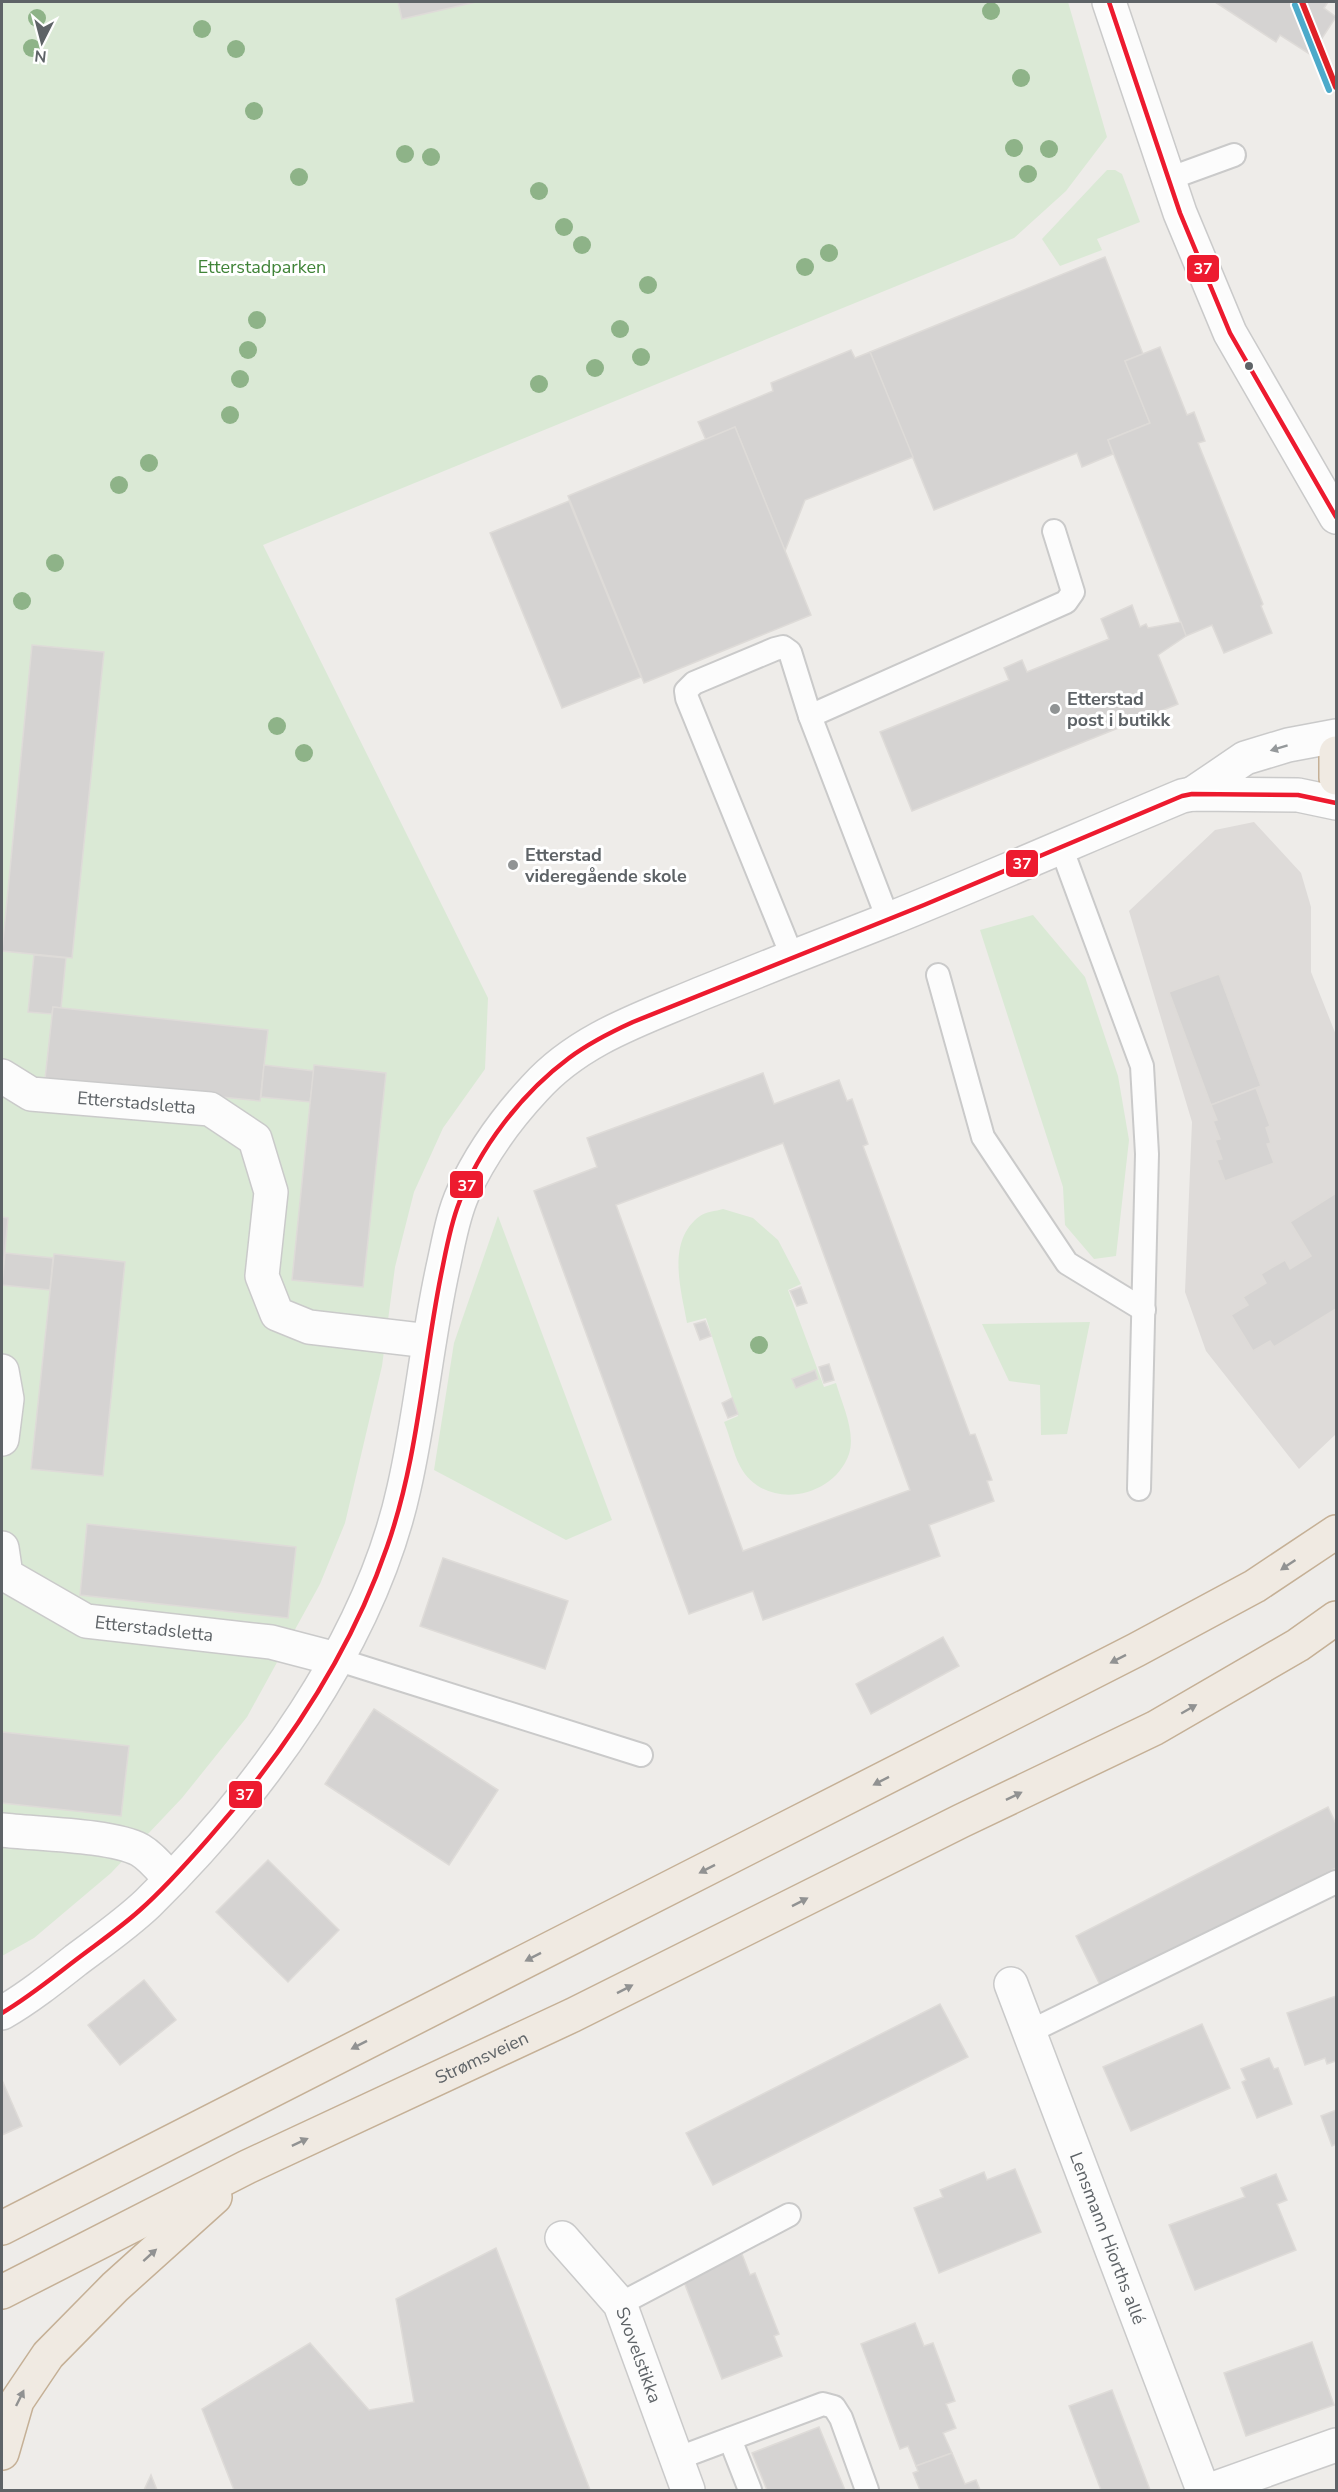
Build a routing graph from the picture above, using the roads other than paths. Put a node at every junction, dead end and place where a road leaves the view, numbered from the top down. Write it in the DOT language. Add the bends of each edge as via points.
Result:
graph roads {
  1 [pos="1108,2"];
  2 [pos="1234,155"];
  3 [pos="1168,179"];
  4 [pos="1336,517"];
  5 [pos="1054,531"];
  6 [pos="810,716"];
  7 [pos="1336,736"];
  8 [pos="1336,753"];
  9 [pos="1336,778"];
  10 [pos="1192,794"];
  11 [pos="1336,803"];
  12 [pos="1061,847"];
  13 [pos="888,919"];
  14 [pos="792,956"];
  15 [pos="938,975"];
  16 [pos="2,1076"];
  17 [pos="1144,1310"];
  18 [pos="429,1341"];
  19 [pos="2,1371"];
  20 [pos="2,1439"];
  21 [pos="1139,1489"];
  22 [pos="1336,1532"];
  23 [pos="2,1548"];
  24 [pos="1336,1618"];
  25 [pos="336,1659"];
  26 [pos="641,1755"];
  27 [pos="2,1830"];
  28 [pos="170,1879"];
  29 [pos="1336,1882"];
  30 [pos="1011,1984"];
  31 [pos="2,2013"];
  32 [pos="1029,2032"];
  33 [pos="247,2167"];
  34 [pos="789,2215"];
  35 [pos="10,2221"];
  36 [pos="562,2238"];
  37 [pos="41,2272"];
  38 [pos="2,2292"];
  39 [pos="2,2301"];
  40 [pos="620,2304"];
  41 [pos="730,2439"];
  42 [pos="1336,2445"];
  43 [pos="2,2453"];
  44 [pos="676,2459"];
  45 [pos="688,2490"];
  46 [pos="750,2490"];
  47 [pos="867,2490"];
  48 [pos="1203,2490"];
  49 [pos="1210,2490"];
  1 -- 3 [label="street"];
  2 -- 3 [label="lane"];
  3 -- 4 [label="street" via="1230,333"];
  5 -- 6 [label="lane" via="1073,592 1066,602"];
  6 -- 13 [label="lane"];
  6 -- 14 [label="lane" via="790,652 783,647 694,683 686,691"];
  7 -- 10 [label="street, one-way" via="1245,758"];
  8 -- 9 [label="highway"];
  10 -- 11 [label="street" via="1298,795"];
  10 -- 12 [label="street"];
  12 -- 13 [label="street"];
  12 -- 17 [label="lane" via="1142,1066 1148,1154"];
  13 -- 14 [label="street"];
  14 -- 18 [label="street" via="597,1038 537,1085 504,1124 461,1197"];
  15 -- 17 [label="lane" via="983,1137 1067,1263"];
  16 -- 18 [label="street, Etterstadsletta" via="31,1094 210,1109 255,1139 271,1192 262,1276 277,1314 309,1327"];
  17 -- 21 [label="lane"];
  18 -- 25 [label="street" via="403,1493 362,1609"];
  19 -- 20 [label="street" via="7,1399"];
  22 -- 35 [label="highway, one-way" via="1255,1586 933,1755"];
  23 -- 25 [label="street, Etterstadsletta" via="6,1575 86,1621 271,1642"];
  33 -- 24 [label="highway, Strømsveien, one-way" via="573,2015 1155,1728 1298,1645"];
  25 -- 26 [label="lane"];
  25 -- 28 [label="street" via="256,1784"];
  27 -- 28 [label="street" via="119,1843 142,1852"];
  28 -- 31 [label="street" via="145,1906 94,1947"];
  29 -- 32 [label="lane"];
  30 -- 32 [label="street, Lensmann Hiorths allé"];
  32 -- 48 [label="street, Lensmann Hiorths allé"];
  33 -- 37 [label="highway, Strømsveien"];
  43 -- 33 [label="highway, one-way" via="18,2401 48,2355 115,2287"];
  34 -- 40 [label="lane"];
  36 -- 40 [label="street, Svovelstikka"];
  37 -- 38 [label="highway, Strømsveien"];
  37 -- 39 [label="highway"];
  40 -- 44 [label="street, Svovelstikka"];
  41 -- 44 [label="lane"];
  41 -- 46 [label="lane"];
  41 -- 47 [label="lane" via="823,2404 834,2407"];
  42 -- 49 [label="street"];
  44 -- 45 [label="street, Svovelstikka"];
}
